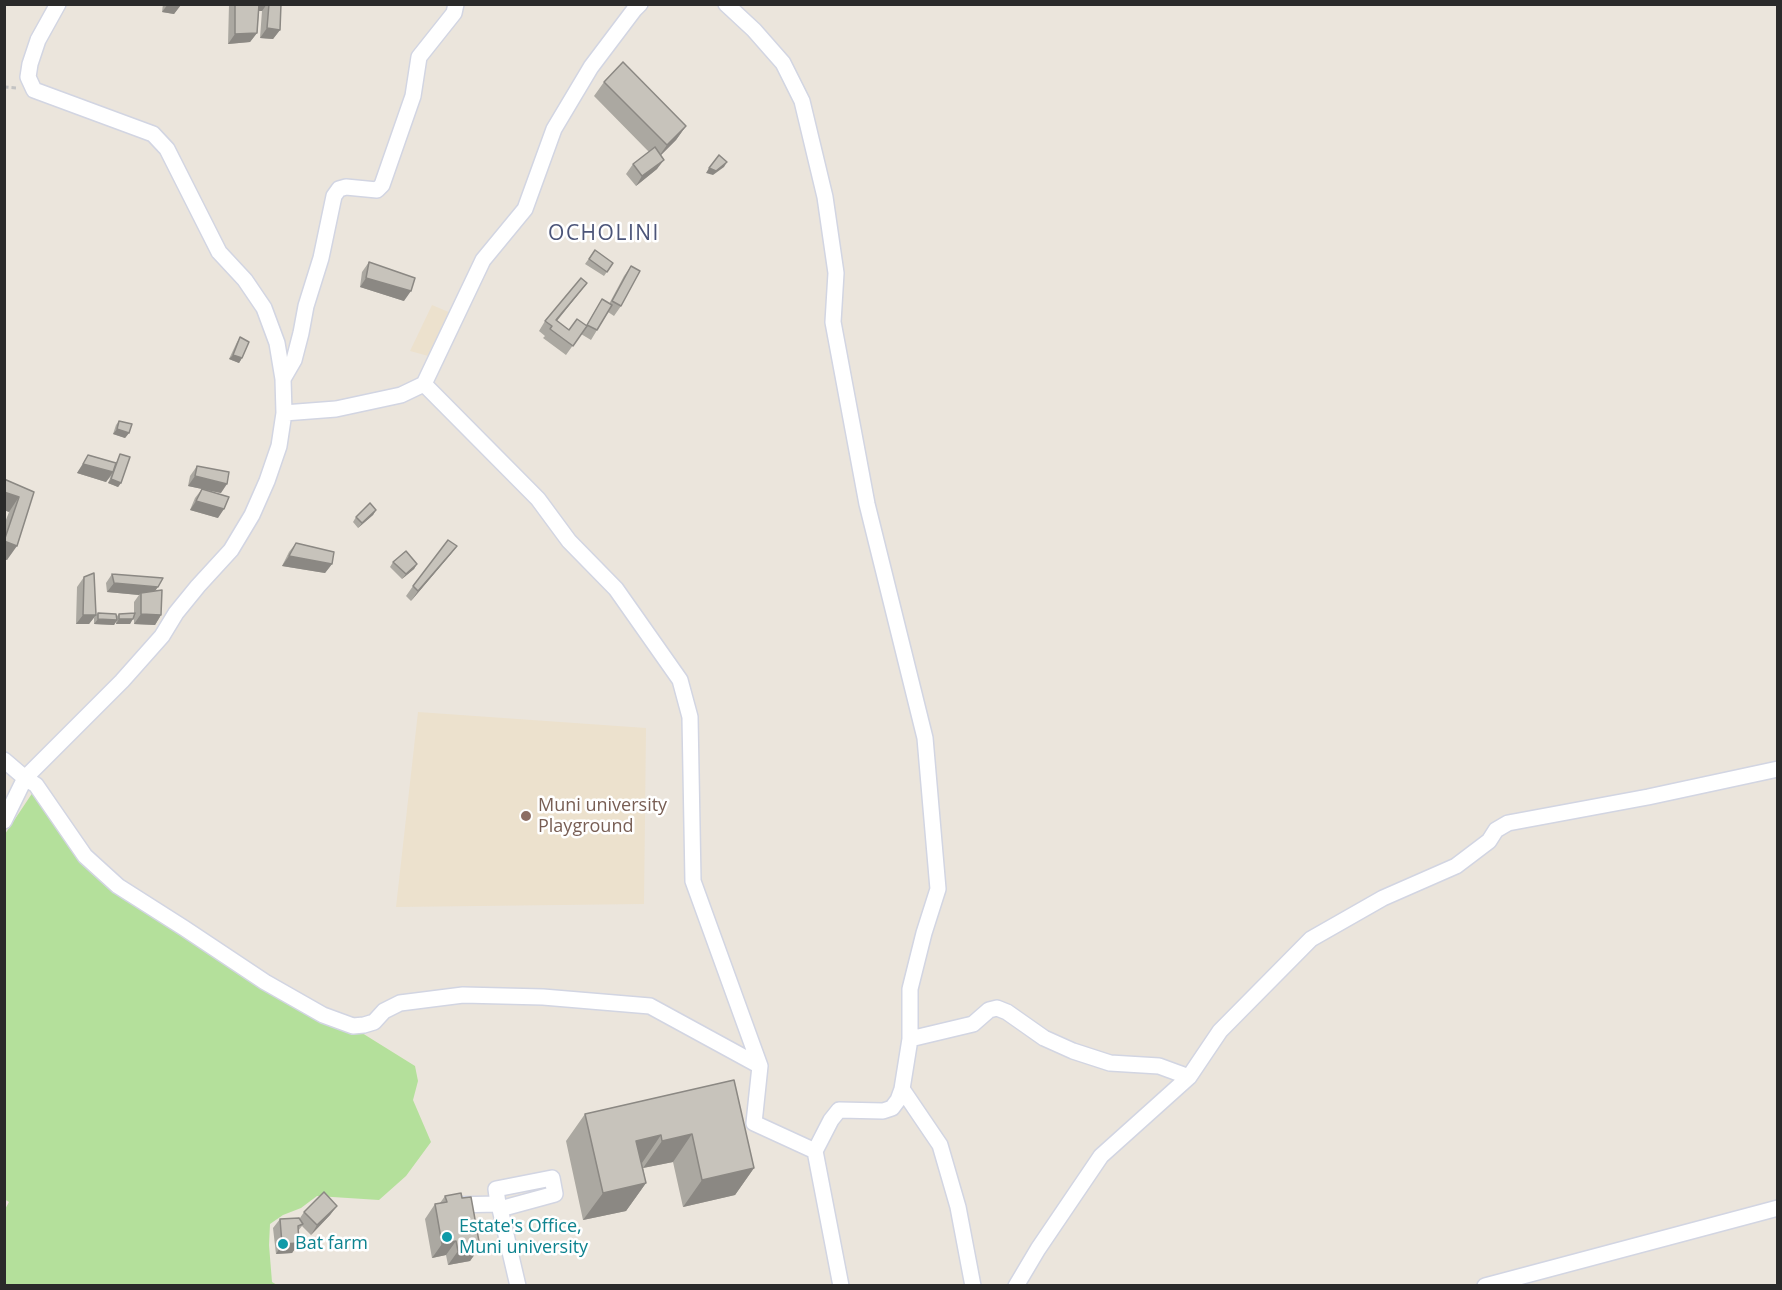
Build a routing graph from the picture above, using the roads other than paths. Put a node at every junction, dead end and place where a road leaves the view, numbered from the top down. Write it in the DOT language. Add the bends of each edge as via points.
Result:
graph roads {
  1 [pos="58,4"];
  2 [pos="456,4"];
  3 [pos="640,4"];
  4 [pos="726,4"];
  5 [pos="283,379"];
  6 [pos="424,384"];
  7 [pos="284,413"];
  8 [pos="4,760"];
  9 [pos="1778,769"];
  10 [pos="26,777"];
  11 [pos="4,821"];
  12 [pos="910,1040"];
  13 [pos="760,1066"];
  14 [pos="1189,1077"];
  15 [pos="902,1089"];
  16 [pos="815,1151"];
  17 [pos="446,1205"];
  18 [pos="1778,1208"];
  19 [pos="518,1286"];
  20 [pos="841,1286"];
  21 [pos="973,1286"];
  22 [pos="1016,1286"];
  23 [pos="1485,1286"];
  1 -- 5 [label="street" via="30,64 28,77 34,90 153,134 167,149 219,252 264,308 277,343"];
  2 -- 5 [label="street" via="454,13 419,57 413,96 382,184 377,190 346,187 334,196 302,333"];
  3 -- 6 [label="street" via="591,67 554,129 525,210 483,260"];
  4 -- 12 [label="street" via="783,63 802,101 825,196 836,273 833,322 867,504 925,738 938,890 910,989"];
  5 -- 7 [label="street"];
  6 -- 7 [label="street" via="401,395 336,409"];
  6 -- 13 [label="street" via="538,499 568,541 616,589 680,680 690,717 693,880"];
  7 -- 10 [label="street" via="279,446 267,481 231,550 122,681"];
  8 -- 10 [label="street"];
  9 -- 14 [label="street" via="1508,823 1456,866 1383,898 1311,939 1220,1031"];
  10 -- 11 [label="street"];
  10 -- 13 [label="street" via="36,785 85,856 118,886 257,978 323,1015 353,1026 364,1025 399,1003 463,995 650,1006"];
  12 -- 14 [label="street" via="973,1024 989,1010 998,1008 1044,1038 1073,1051 1110,1063 1159,1066"];
  12 -- 15 [label="street"];
  13 -- 16 [label="street" via="754,1123"];
  14 -- 22 [label="street" via="1101,1156"];
  15 -- 16 [label="street" via="892,1108 839,1110"];
  15 -- 21 [label="street" via="940,1145 958,1207"];
  16 -- 20 [label="street"];
  17 -- 19 [label="street" via="498,1204 496,1190 552,1178 555,1194 500,1209"];
  18 -- 23 [label="street"];
}
